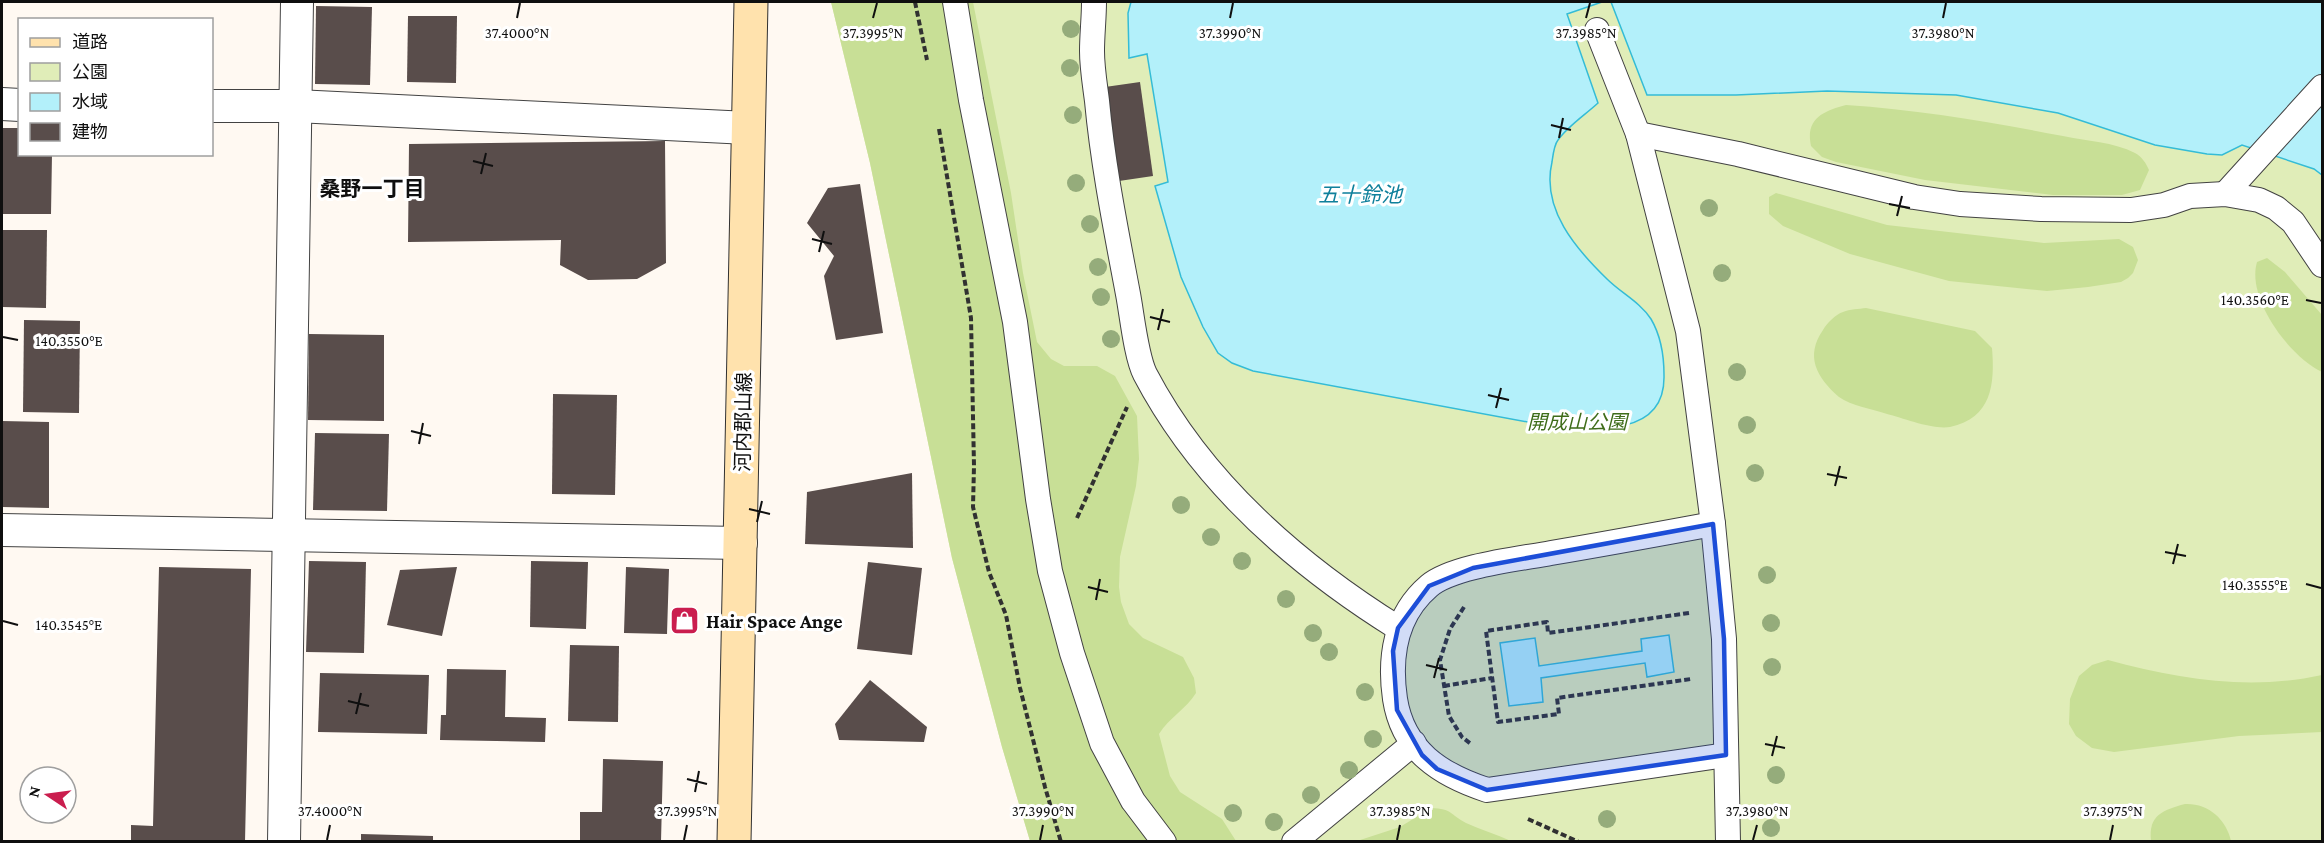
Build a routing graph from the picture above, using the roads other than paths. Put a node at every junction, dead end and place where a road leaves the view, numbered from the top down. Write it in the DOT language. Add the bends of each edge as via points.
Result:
graph roads {
  1 [pos="297,2"];
  2 [pos="751,2"];
  3 [pos="955,2"];
  4 [pos="1094,2"];
  5 [pos="1597,30"];
  6 [pos="2322,87"];
  7 [pos="2,104"];
  8 [pos="18,105"];
  9 [pos="213,106"];
  10 [pos="296,106"];
  11 [pos="748,128"];
  12 [pos="1638,134"];
  13 [pos="2224,194"];
  14 [pos="2322,265"];
  15 [pos="1713,524"];
  16 [pos="2,530"];
  17 [pos="287,536"];
  18 [pos="741,543"];
  19 [pos="1398,628"];
  20 [pos="1414,743"];
  21 [pos="1726,755"];
  22 [pos="284,842"];
  23 [pos="734,842"];
  24 [pos="1164,842"];
  25 [pos="1294,842"];
  26 [pos="1728,842"];
  1 -- 10 [label="street"];
  2 -- 11 [label="main road, 河内郡山線"];
  3 -- 24 [label="street" via="1015,322 1050,571 1102,743 1133,801"];
  4 -- 19 [label="street" via="1092,52 1100,129 1144,372 1213,475 1315,570"];
  5 -- 12 [label="street"];
  6 -- 13 [label="street"];
  7 -- 8 [label="street"];
  9 -- 10 [label="street"];
  10 -- 11 [label="street"];
  10 -- 17 [label="street"];
  11 -- 18 [label="main road, 河内郡山線"];
  12 -- 13 [label="street" via="1960,204 2131,210 2190,196"];
  12 -- 15 [label="street" via="1688,331"];
  13 -- 14 [label="street" via="2259,200 2276,208 2293,222"];
  15 -- 19 [label="street" via="1473,568 1429,586"];
  15 -- 21 [label="street" via="1721,609"];
  16 -- 17 [label="street"];
  17 -- 18 [label="street"];
  17 -- 22 [label="street"];
  18 -- 23 [label="main road, 河内郡山線"];
  19 -- 20 [label="street" via="1392,679 1397,710"];
  20 -- 21 [label="street" via="1437,769 1487,790"];
  20 -- 25 [label="street"];
  21 -- 26 [label="street"];
}
